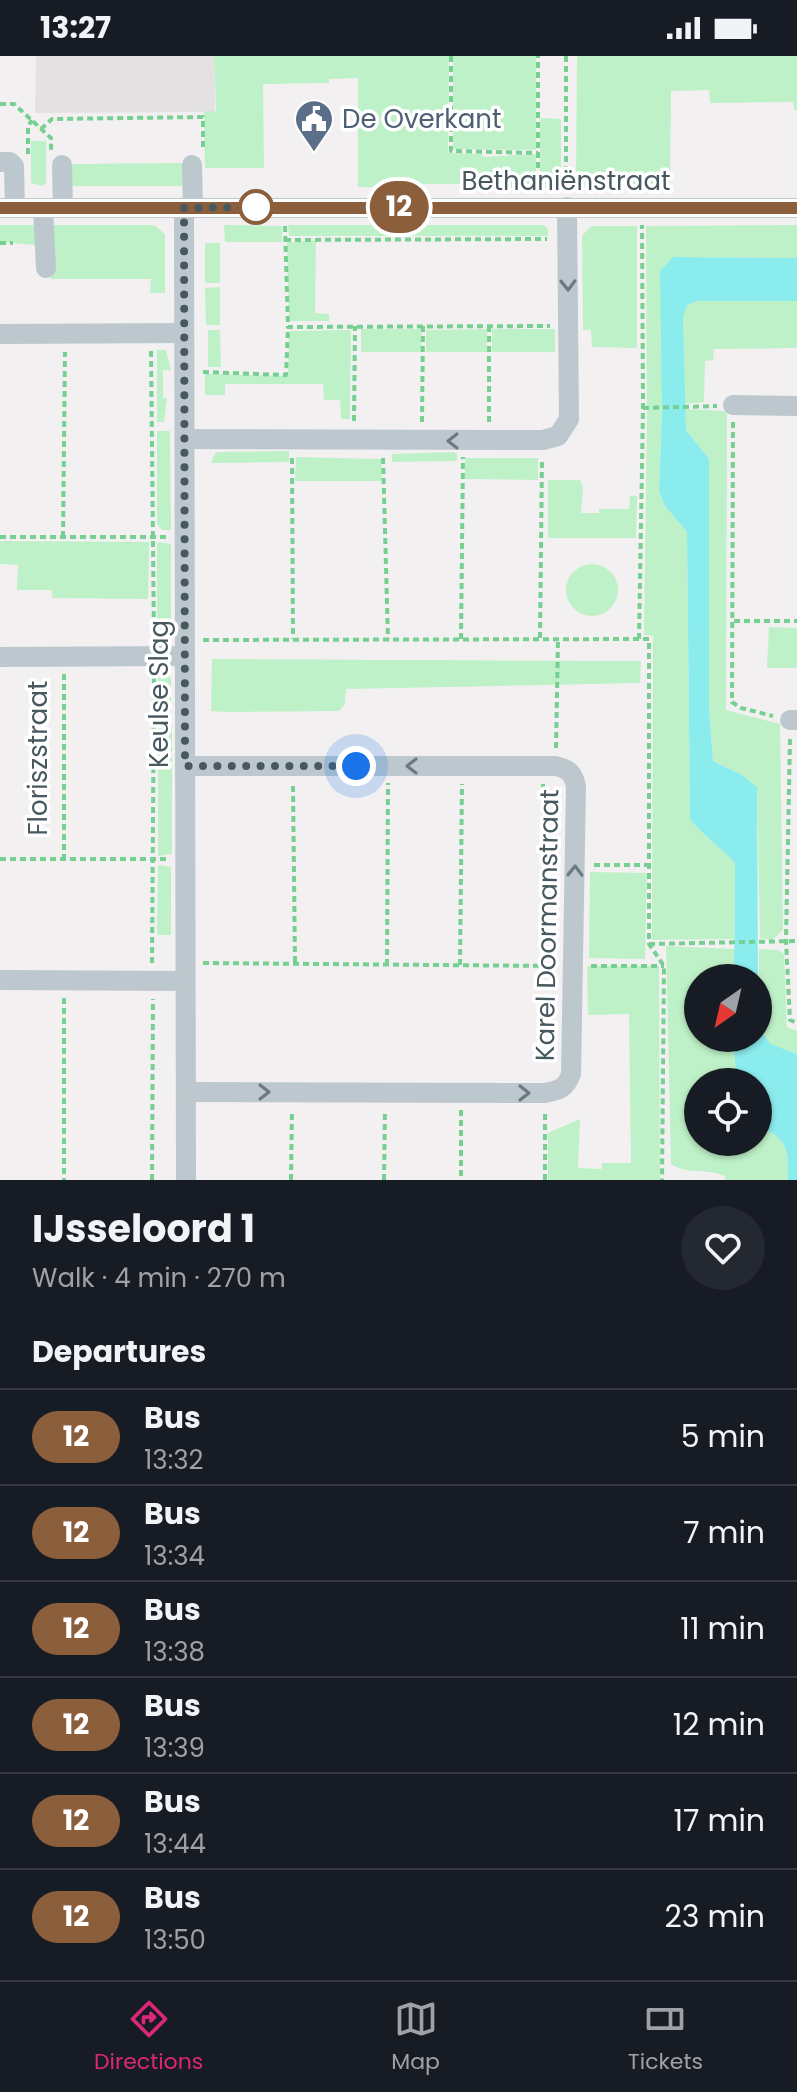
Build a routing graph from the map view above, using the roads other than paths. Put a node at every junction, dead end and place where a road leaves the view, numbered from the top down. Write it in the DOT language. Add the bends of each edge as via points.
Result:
graph roads {
  1 [pos="56,158"];
  2 [pos="0,162"];
  3 [pos="198,164"];
  4 [pos="567,207"];
  5 [pos="7,208"];
  6 [pos="53,208"];
  7 [pos="188,208"];
  8 [pos="797,208"];
  9 [pos="46,268"];
  10 [pos="184,333"];
  11 [pos="0,334"];
  12 [pos="733,405"];
  13 [pos="797,406"];
  14 [pos="185,439"];
  15 [pos="185,648"];
  16 [pos="0,657"];
  17 [pos="185,766"];
  18 [pos="185,972"];
  19 [pos="0,980"];
  20 [pos="186,1092"];
  21 [pos="186,1180"];
  1 -- 6 [label="street"];
  2 -- 5 [label="street" via="14,166"];
  3 -- 7 [label="street, Keulse Slag"];
  4 -- 7 [label="street, Bethaniënstraat"];
  4 -- 8 [label="street, Bethaniënstraat"];
  4 -- 14 [label="street, one-way" via="569,419 558,436 463,441"];
  5 -- 6 [label="street, Bethaniënstraat"];
  6 -- 7 [label="street, Bethaniënstraat"];
  6 -- 9 [label="street"];
  7 -- 10 [label="street, Keulse Slag"];
  10 -- 11 [label="street"];
  10 -- 14 [label="street, Keulse Slag"];
  12 -- 13 [label="street"];
  14 -- 15 [label="street, Keulse Slag"];
  15 -- 16 [label="street, Floriszstraat" via="154,656"];
  15 -- 17 [label="street, Keulse Slag"];
  17 -- 18 [label="street, Keulse Slag"];
  20 -- 17 [label="street, Karel Doormanstraat, one-way" via="561,1090 571,1074 575,866 574,776 566,768"];
  18 -- 19 [label="street" via="153,981"];
  18 -- 20 [label="street, Keulse Slag"];
  20 -- 21 [label="street, Keulse Slag"];
}
